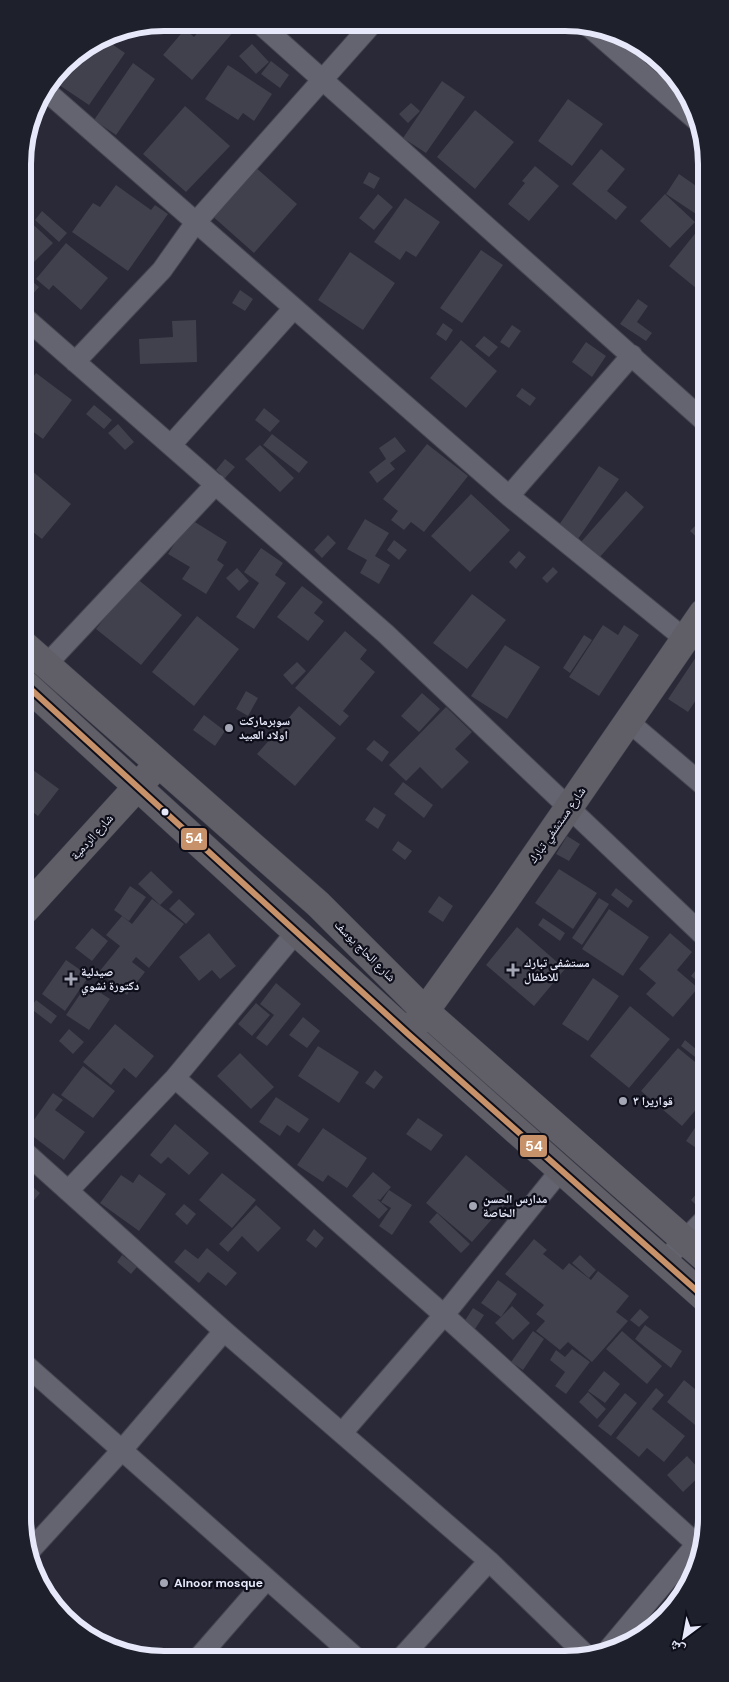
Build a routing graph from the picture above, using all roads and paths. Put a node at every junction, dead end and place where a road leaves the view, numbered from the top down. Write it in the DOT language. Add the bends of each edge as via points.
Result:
graph roads {
  1 [pos="365,31"];
  2 [pos="269,32"];
  3 [pos="609,39"];
  4 [pos="641,59"];
  5 [pos="322,79"];
  6 [pos="51,95"];
  7 [pos="685,108"];
  8 [pos="196,222"];
  9 [pos="294,308"];
  10 [pos="32,324"];
  11 [pos="632,355"];
  12 [pos="75,362"];
  13 [pos="698,415"];
  14 [pos="171,446"];
  15 [pos="216,484"];
  16 [pos="509,496"];
  17 [pos="698,621"];
  18 [pos="685,639"];
  19 [pos="32,652"];
  20 [pos="46,664"];
  21 [pos="32,691"];
  22 [pos="629,722"];
  23 [pos="157,764"];
  24 [pos="698,780"];
  25 [pos="138,786"];
  26 [pos="570,808"];
  27 [pos="31,903"];
  28 [pos="296,930"];
  29 [pos="697,930"];
  30 [pos="425,1011"];
  31 [pos="408,1034"];
  32 [pos="175,1078"];
  33 [pos="31,1158"];
  34 [pos="560,1171"];
  35 [pos="68,1191"];
  36 [pos="697,1227"];
  37 [pos="684,1240"];
  38 [pos="697,1251"];
  39 [pos="663,1262"];
  40 [pos="697,1291"];
  41 [pos="444,1315"];
  42 [pos="224,1331"];
  43 [pos="31,1370"];
  44 [pos="342,1433"];
  45 [pos="122,1450"];
  46 [pos="696,1538"];
  47 [pos="35,1547"];
  48 [pos="693,1550"];
  49 [pos="489,1561"];
  50 [pos="267,1579"];
  51 [pos="616,1641"];
  52 [pos="581,1650"];
  53 [pos="203,1651"];
  54 [pos="348,1651"];
  55 [pos="408,1651"];
  1 -- 5 [label="street"];
  2 -- 5 [label="street"];
  3 -- 4 [label="street"];
  4 -- 7 [label="street"];
  5 -- 8 [label="street"];
  5 -- 11 [label="street"];
  6 -- 8 [label="street"];
  8 -- 9 [label="street"];
  8 -- 12 [label="street" via="157,276"];
  9 -- 14 [label="street"];
  9 -- 16 [label="street"];
  10 -- 12 [label="street"];
  11 -- 13 [label="street"];
  11 -- 16 [label="street"];
  12 -- 14 [label="street"];
  14 -- 15 [label="street"];
  15 -- 20 [label="street"];
  15 -- 26 [label="street" via="386,634"];
  16 -- 18 [label="street"];
  17 -- 18 [label="main road, شارع مستشفي تبارك"];
  18 -- 22 [label="main road, شارع مستشفي تبارك"];
  19 -- 20 [label="main road, شارع الحاج يوسف"];
  20 -- 23 [label="main road, شارع الحاج يوسف"];
  21 -- 25 [label="main road"];
  22 -- 24 [label="street"];
  22 -- 26 [label="main road, شارع مستشفي تبارك"];
  23 -- 25 [label="main road, شارع الردمية"];
  23 -- 30 [label="main road, شارع الحاج يوسف" via="318,904"];
  25 -- 27 [label="main road, شارع الردمية"];
  25 -- 28 [label="main road"];
  26 -- 29 [label="street"];
  26 -- 30 [label="main road, شارع مستشفي تبارك"];
  28 -- 31 [label="main road"];
  28 -- 32 [label="street"];
  30 -- 31 [label="main road, شارع مستشفي تبارك"];
  30 -- 37 [label="main road, شارع الحاج يوسف"];
  31 -- 34 [label="main road"];
  32 -- 35 [label="street"];
  32 -- 41 [label="street"];
  33 -- 35 [label="street"];
  34 -- 39 [label="main road"];
  34 -- 41 [label="street"];
  35 -- 42 [label="street"];
  36 -- 37 [label="street"];
  37 -- 38 [label="main road, شارع الحاج يوسف"];
  37 -- 39 [label="street"];
  39 -- 40 [label="main road"];
  41 -- 44 [label="street"];
  41 -- 46 [label="street"];
  42 -- 44 [label="street"];
  42 -- 45 [label="street"];
  43 -- 45 [label="street"];
  44 -- 49 [label="street"];
  45 -- 47 [label="street"];
  45 -- 50 [label="street"];
  48 -- 51 [label="street"];
  49 -- 52 [label="street"];
  49 -- 55 [label="street"];
  50 -- 53 [label="street"];
  50 -- 54 [label="street"];
}
